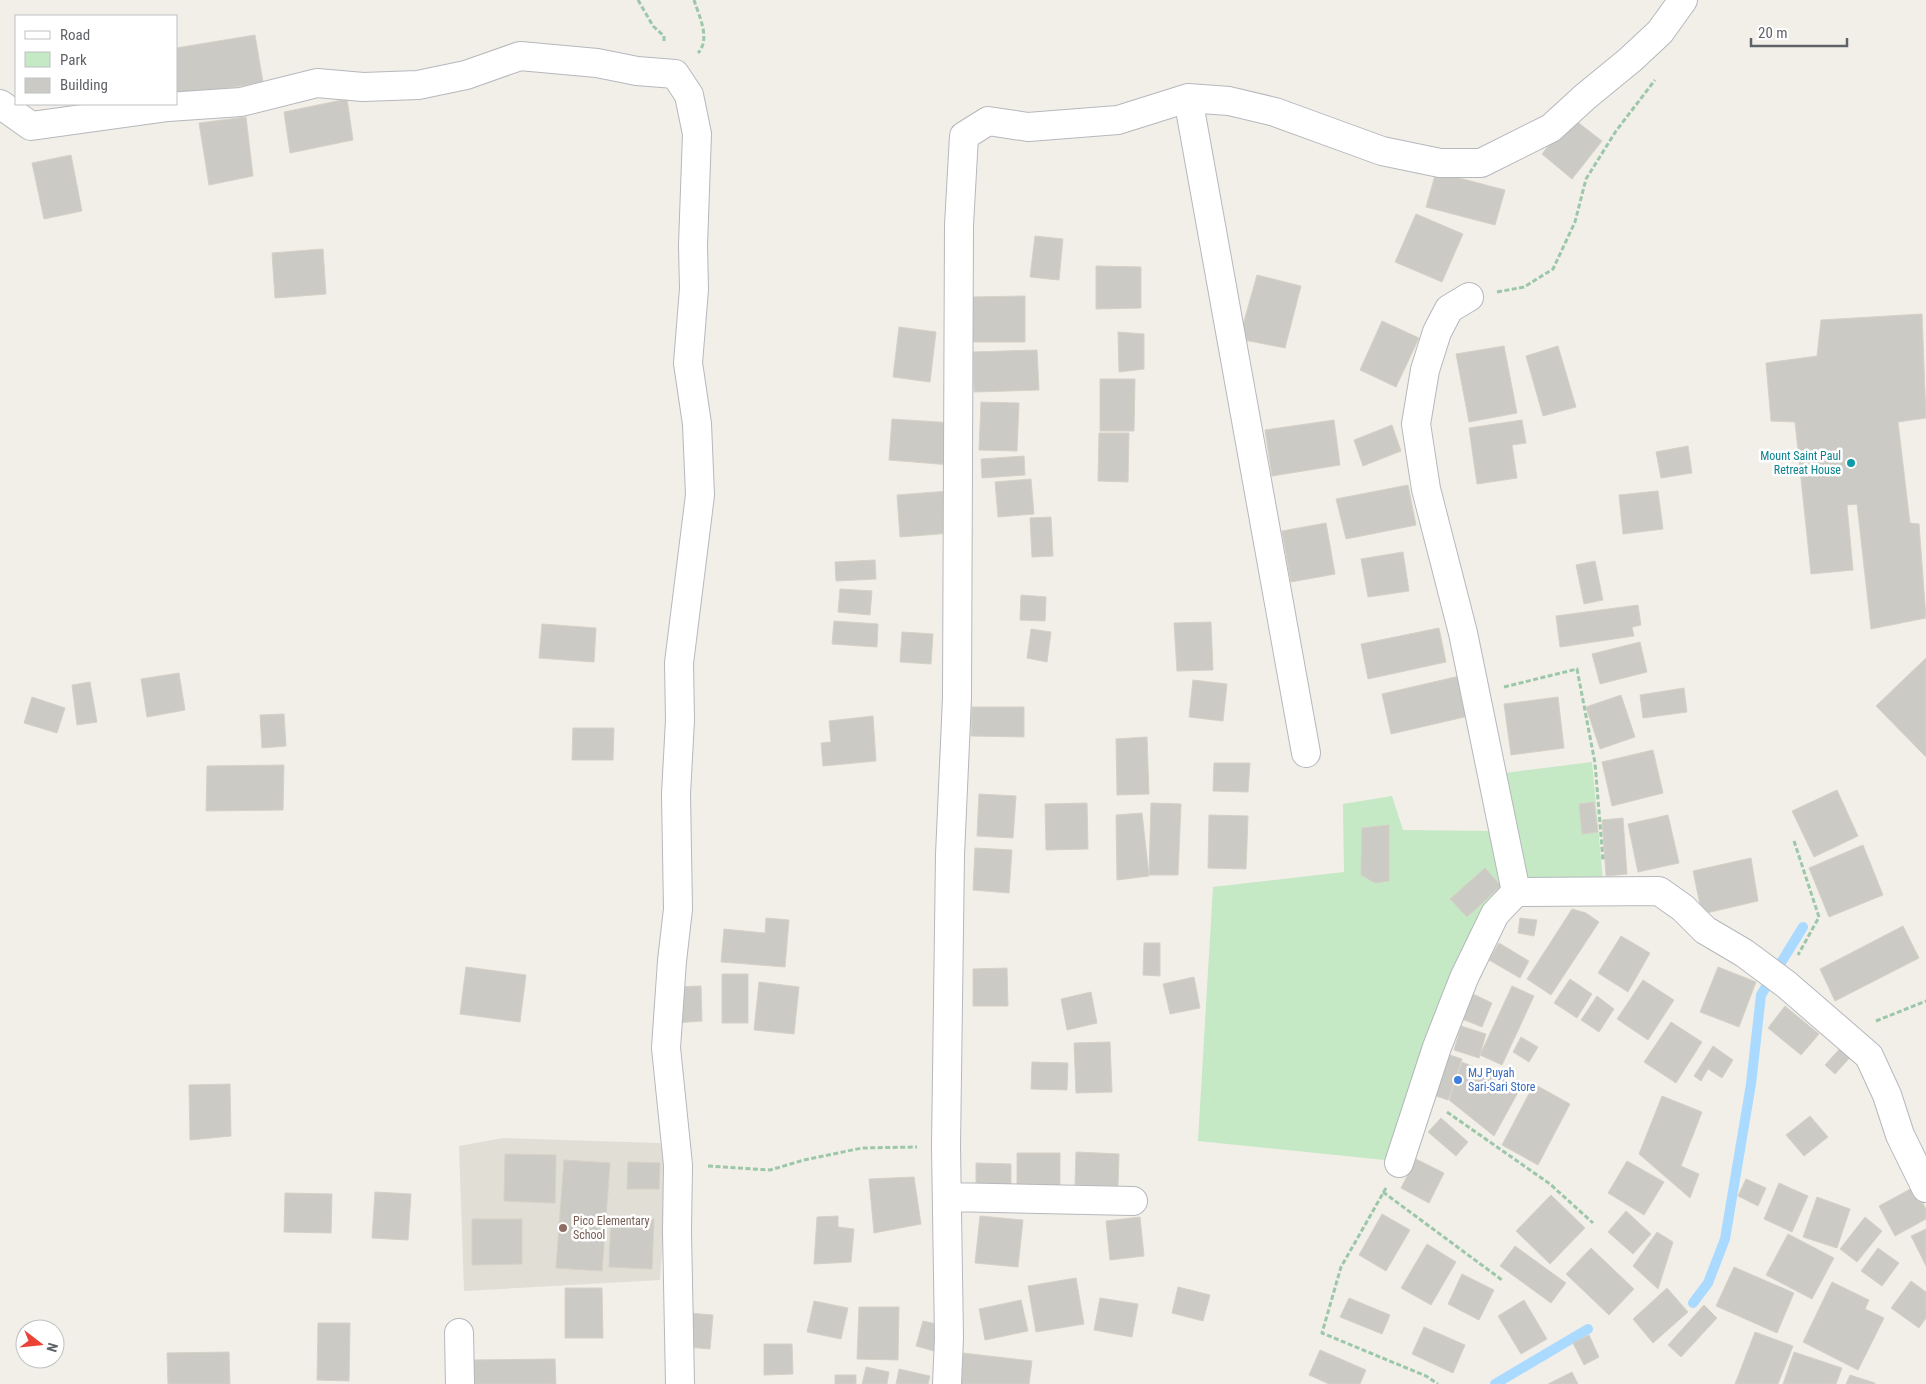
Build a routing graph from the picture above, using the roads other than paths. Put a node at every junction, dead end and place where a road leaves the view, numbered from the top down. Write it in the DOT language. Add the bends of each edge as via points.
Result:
graph roads {
  1 [pos="1682,0"];
  2 [pos="1188,98"];
  3 [pos="0,104"];
  4 [pos="1470,297"];
  5 [pos="1306,753"];
  6 [pos="1516,892"];
  7 [pos="1400,1163"];
  8 [pos="1926,1188"];
  9 [pos="947,1198"];
  10 [pos="1133,1201"];
  11 [pos="459,1333"];
  12 [pos="460,1384"];
  13 [pos="680,1384"];
  14 [pos="947,1384"];
  1 -- 2 [label="street" via="1660,32 1551,128 1481,163 1440,163 1382,152 1275,112 1229,101"];
  2 -- 5 [label="street"];
  2 -- 9 [label="street" via="1118,120 1028,127 988,121 964,136 959,225 957,698 950,855"];
  3 -- 13 [label="street" via="32,126 168,107 241,102 317,83 364,87 418,85 466,75 520,56 597,62 637,71 676,74 689,95 697,134 694,288 688,363 697,424 700,495 679,663 678,909 666,1048 678,1165"];
  4 -- 6 [label="street" via="1449,309 1437,332 1424,370 1416,424 1426,489 1463,633"];
  6 -- 7 [label="street" via="1495,914 1464,978 1436,1047"];
  6 -- 8 [label="street" via="1659,891 1683,908 1705,930 1785,984 1869,1056 1887,1095 1900,1135"];
  9 -- 10 [label="street"];
  9 -- 14 [label="street"];
  11 -- 12 [label="street"];
}
